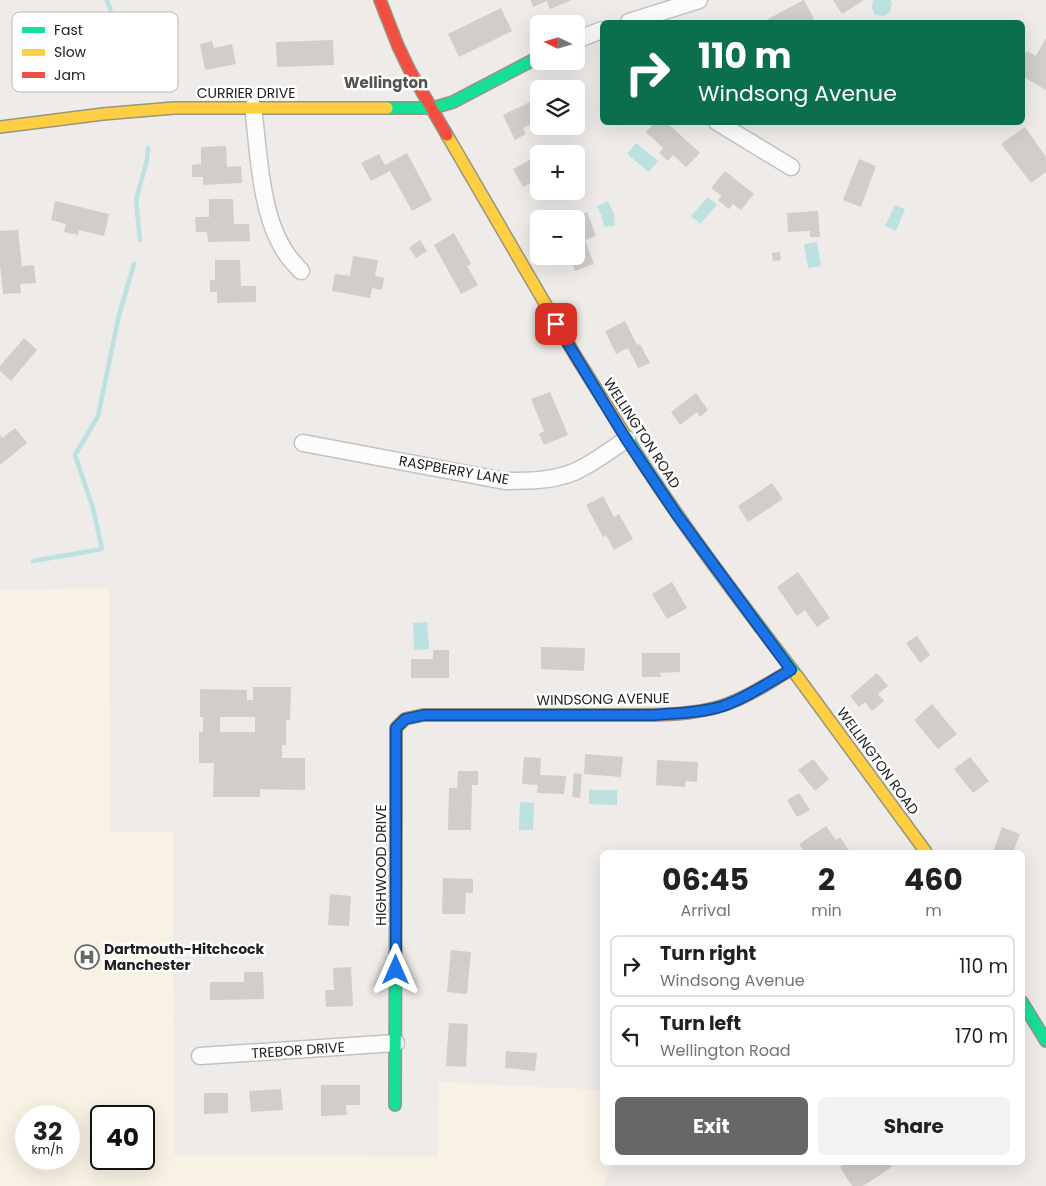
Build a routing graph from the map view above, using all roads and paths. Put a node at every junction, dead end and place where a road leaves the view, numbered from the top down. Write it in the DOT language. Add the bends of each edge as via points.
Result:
graph roads {
  1 [pos="380,0"];
  2 [pos="699,0"];
  3 [pos="651,19"];
  4 [pos="600,31"];
  5 [pos="585,37"];
  6 [pos="530,62"];
  7 [pos="253,107"];
  8 [pos="433,108"];
  9 [pos="721,125"];
  10 [pos="0,127"];
  11 [pos="791,167"];
  12 [pos="301,271"];
  13 [pos="626,439"];
  14 [pos="303,443"];
  15 [pos="791,670"];
  16 [pos="405,719"];
  17 [pos="925,850"];
  18 [pos="1025,1007"];
  19 [pos="1046,1041"];
  20 [pos="396,1043"];
  21 [pos="200,1056"];
  22 [pos="395,1105"];
  1 -- 8 [label="street, WELLINGTON ROAD" via="406,63"];
  2 -- 3 [label="street"];
  4 -- 5 [label="street"];
  6 -- 8 [label="street, CURRIER DRIVE" via="453,102"];
  7 -- 8 [label="street, CURRIER DRIVE"];
  7 -- 10 [label="street, CURRIER DRIVE" via="174,108"];
  7 -- 12 [label="street" via="273,229 286,254"];
  8 -- 13 [label="street, WELLINGTON ROAD"];
  9 -- 11 [label="street"];
  13 -- 14 [label="street, RASPBERRY LANE" via="574,472 529,481 505,481"];
  13 -- 15 [label="street, WELLINGTON ROAD" via="708,559"];
  15 -- 16 [label="street, WINDSONG AVENUE" via="738,700 682,713 424,715"];
  15 -- 17 [label="street, WELLINGTON ROAD"];
  16 -- 20 [label="street, HIGHWOOD DRIVE" via="396,728"];
  18 -- 19 [label="street"];
  20 -- 21 [label="street, TREBOR DRIVE"];
  20 -- 22 [label="street, HIGHWOOD DRIVE"];
}
